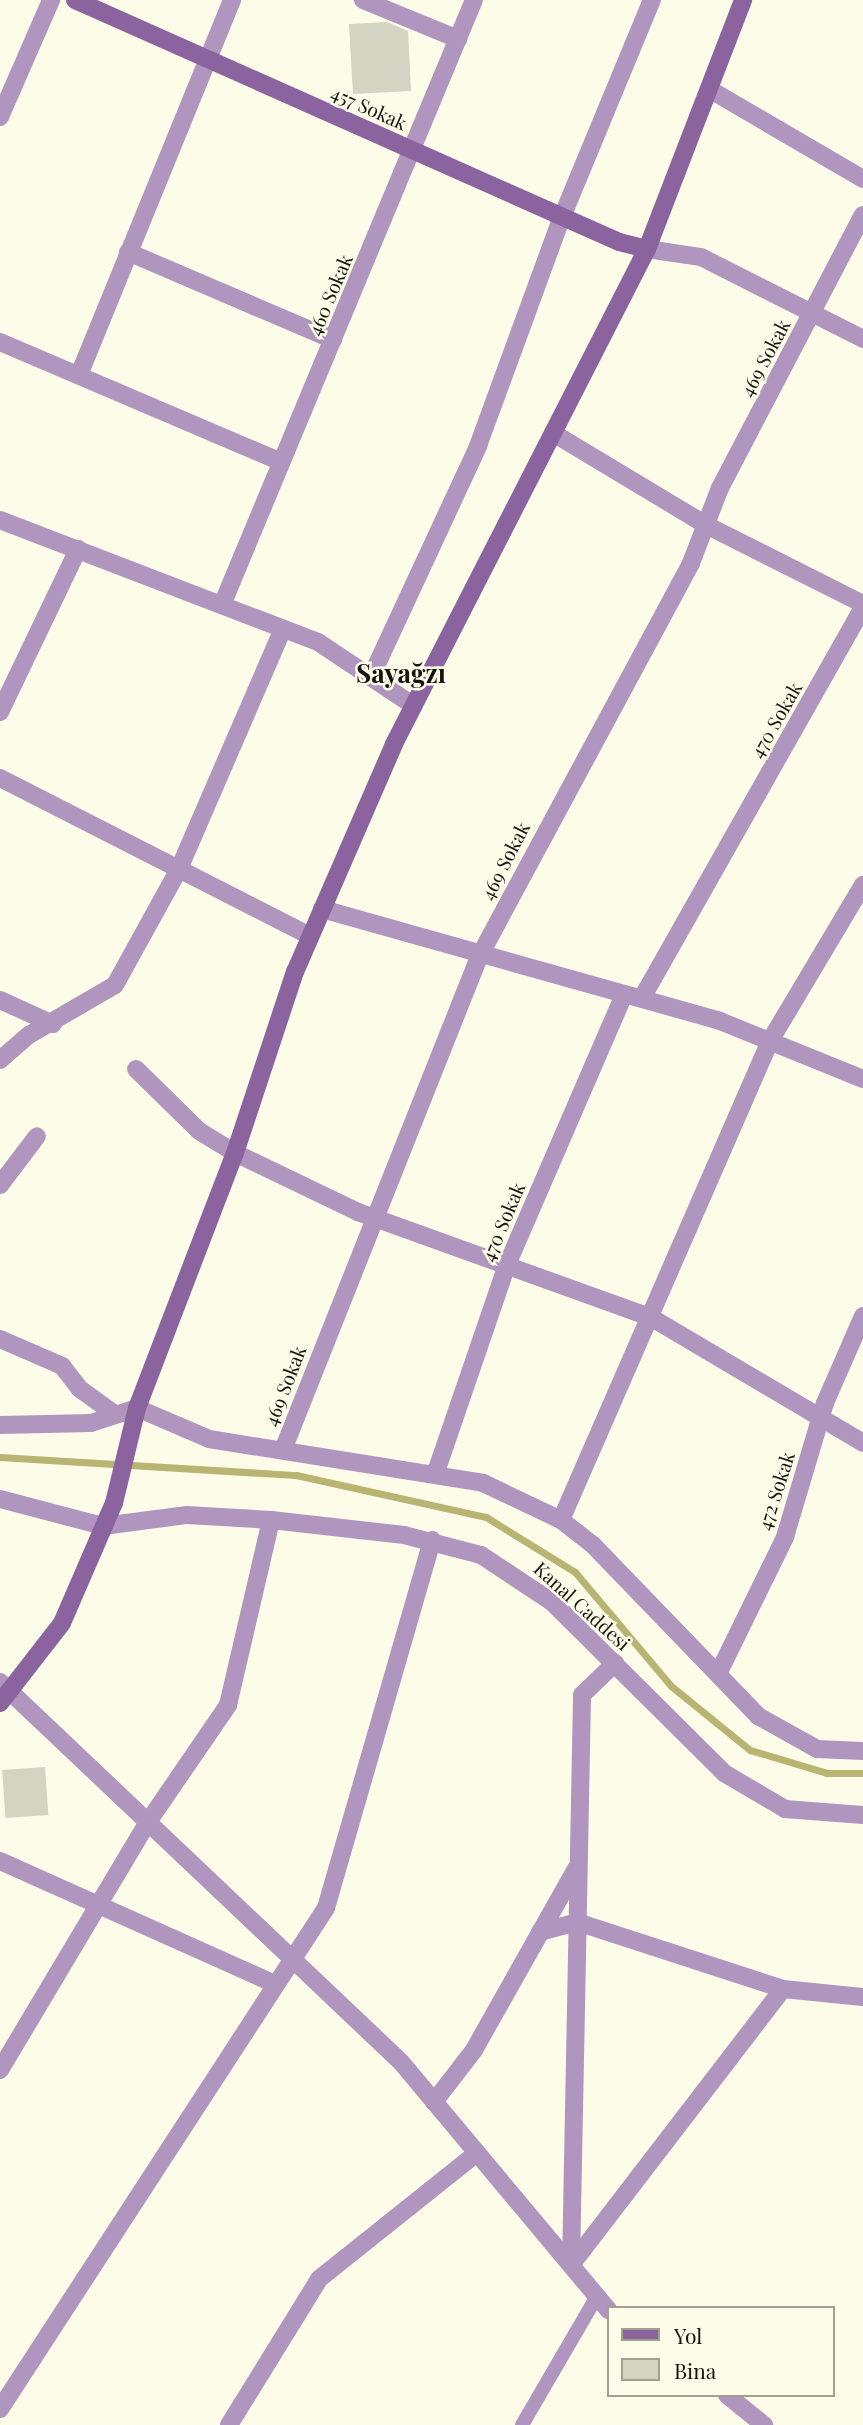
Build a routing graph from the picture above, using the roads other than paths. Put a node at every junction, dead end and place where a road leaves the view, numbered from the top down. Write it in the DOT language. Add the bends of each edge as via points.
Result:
graph roads {
  1 [pos="51,0"];
  2 [pos="75,0"];
  3 [pos="232,0"];
  4 [pos="363,0"];
  5 [pos="474,0"];
  6 [pos="652,0"];
  7 [pos="743,0"];
  8 [pos="458,39"];
  9 [pos="206,58"];
  10 [pos="709,89"];
  11 [pos="0,117"];
  12 [pos="414,151"];
  13 [pos="863,179"];
  14 [pos="863,215"];
  15 [pos="562,217"];
  16 [pos="647,249"];
  17 [pos="128,252"];
  18 [pos="812,313"];
  19 [pos="863,339"];
  20 [pos="333,340"];
  21 [pos="0,342"];
  22 [pos="79,375"];
  23 [pos="553,433"];
  24 [pos="281,462"];
  25 [pos="0,520"];
  26 [pos="706,525"];
  27 [pos="78,549"];
  28 [pos="222,605"];
  29 [pos="863,606"];
  30 [pos="283,629"];
  31 [pos="371,677"];
  32 [pos="414,706"];
  33 [pos="0,712"];
  34 [pos="0,778"];
  35 [pos="179,869"];
  36 [pos="863,886"];
  37 [pos="322,909"];
  38 [pos="310,936"];
  39 [pos="479,957"];
  40 [pos="633,996"];
  41 [pos="0,999"];
  42 [pos="53,1024"];
  43 [pos="770,1041"];
  44 [pos="0,1060"];
  45 [pos="136,1069"];
  46 [pos="863,1079"];
  47 [pos="37,1136"];
  48 [pos="235,1153"];
  49 [pos="0,1185"];
  50 [pos="373,1217"];
  51 [pos="507,1265"];
  52 [pos="863,1316"];
  53 [pos="652,1318"];
  54 [pos="0,1339"];
  55 [pos="137,1408"];
  56 [pos="116,1415"];
  57 [pos="820,1421"];
  58 [pos="0,1425"];
  59 [pos="863,1443"];
  60 [pos="283,1450"];
  61 [pos="436,1472"];
  62 [pos="0,1499"];
  63 [pos="271,1520"];
  64 [pos="561,1520"];
  65 [pos="103,1527"];
  66 [pos="432,1540"];
  67 [pos="615,1663"];
  68 [pos="718,1674"];
  69 [pos="3,1692"];
  70 [pos="863,1751"];
  71 [pos="863,1815"];
  72 [pos="148,1822"];
  73 [pos="0,1861"];
  74 [pos="578,1865"];
  75 [pos="98,1905"];
  76 [pos="577,1922"];
  77 [pos="540,1932"];
  78 [pos="290,1957"];
  79 [pos="273,1983"];
  80 [pos="783,1989"];
  81 [pos="863,1997"];
  82 [pos="0,2070"];
  83 [pos="434,2102"];
  84 [pos="477,2153"];
  85 [pos="571,2265"];
  86 [pos="597,2296"];
  87 [pos="608,2310"];
  88 [pos="729,2397"];
  89 [pos="0,2409"];
  90 [pos="229,2425"];
  91 [pos="522,2425"];
  92 [pos="764,2425"];
  1 -- 11 [label="street"];
  2 -- 9 [label="main road, 457 Sokak"];
  3 -- 9 [label="street"];
  4 -- 8 [label="street"];
  5 -- 8 [label="street, 460 Sokak"];
  6 -- 15 [label="street"];
  7 -- 10 [label="main road"];
  8 -- 12 [label="street, 460 Sokak"];
  9 -- 12 [label="main road, 457 Sokak"];
  9 -- 17 [label="street"];
  10 -- 13 [label="street"];
  10 -- 16 [label="main road"];
  12 -- 15 [label="main road, 457 Sokak"];
  12 -- 20 [label="street, 460 Sokak"];
  14 -- 18 [label="street, 469 Sokak"];
  15 -- 16 [label="main road, 457 Sokak"];
  15 -- 31 [label="street" via="478,446"];
  16 -- 18 [label="street" via="701,257"];
  16 -- 23 [label="main road"];
  17 -- 20 [label="street"];
  17 -- 22 [label="street"];
  18 -- 19 [label="street"];
  18 -- 26 [label="street, 469 Sokak"];
  20 -- 24 [label="street, 460 Sokak"];
  21 -- 22 [label="street"];
  22 -- 24 [label="street"];
  23 -- 26 [label="street"];
  23 -- 32 [label="main road"];
  24 -- 28 [label="street, 460 Sokak"];
  25 -- 27 [label="street"];
  26 -- 29 [label="street"];
  26 -- 39 [label="street, 469 Sokak" via="691,563"];
  27 -- 28 [label="street"];
  27 -- 33 [label="street"];
  28 -- 30 [label="street"];
  29 -- 40 [label="street, 470 Sokak"];
  30 -- 31 [label="street" via="318,642"];
  30 -- 35 [label="street"];
  31 -- 32 [label="street"];
  32 -- 37 [label="main road"];
  34 -- 35 [label="street"];
  35 -- 38 [label="street"];
  35 -- 42 [label="street" via="115,985"];
  36 -- 43 [label="street"];
  37 -- 38 [label="main road"];
  37 -- 39 [label="street"];
  38 -- 48 [label="main road"];
  39 -- 40 [label="street"];
  39 -- 50 [label="street, 469 Sokak"];
  40 -- 43 [label="street"];
  40 -- 51 [label="street, 470 Sokak"];
  41 -- 42 [label="street"];
  42 -- 44 [label="street"];
  43 -- 46 [label="street"];
  43 -- 53 [label="street" via="701,1192"];
  45 -- 48 [label="street" via="199,1132"];
  47 -- 49 [label="street"];
  48 -- 50 [label="street"];
  48 -- 55 [label="main road"];
  50 -- 51 [label="street"];
  50 -- 60 [label="street, 469 Sokak"];
  51 -- 53 [label="street"];
  51 -- 61 [label="street, 470 Sokak"];
  52 -- 57 [label="street, 472 Sokak"];
  53 -- 57 [label="street"];
  53 -- 64 [label="street"];
  54 -- 56 [label="street" via="62,1366 80,1389"];
  55 -- 56 [label="street"];
  55 -- 60 [label="street" via="209,1439"];
  55 -- 65 [label="main road" via="114,1503"];
  56 -- 58 [label="street" via="91,1423"];
  57 -- 59 [label="street"];
  57 -- 68 [label="street, 472 Sokak" via="785,1537"];
  60 -- 61 [label="street"];
  61 -- 64 [label="street" via="483,1483"];
  62 -- 65 [label="street"];
  63 -- 65 [label="street, Kanal Caddesi" via="187,1515"];
  63 -- 66 [label="street, Kanal Caddesi"];
  63 -- 72 [label="street" via="228,1704"];
  64 -- 68 [label="street" via="634,1583"];
  65 -- 69 [label="main road" via="62,1623"];
  66 -- 67 [label="street, Kanal Caddesi" via="481,1555 515,1573"];
  66 -- 78 [label="street" via="326,1908"];
  67 -- 71 [label="street, Kanal Caddesi" via="682,1735 756,1794 785,1809"];
  67 -- 74 [label="street" via="582,1695"];
  68 -- 70 [label="street" via="758,1716 787,1736 817,1749"];
  69 -- 72 [label="street"];
  72 -- 75 [label="street"];
  72 -- 78 [label="street"];
  73 -- 75 [label="street"];
  74 -- 76 [label="street"];
  74 -- 77 [label="street"];
  75 -- 79 [label="street"];
  75 -- 82 [label="street"];
  76 -- 77 [label="street"];
  76 -- 80 [label="street"];
  76 -- 85 [label="street"];
  77 -- 83 [label="street" via="474,2050"];
  78 -- 79 [label="street"];
  78 -- 83 [label="street"];
  79 -- 89 [label="street"];
  80 -- 81 [label="street"];
  80 -- 85 [label="street"];
  83 -- 84 [label="street"];
  84 -- 85 [label="street"];
  84 -- 90 [label="street" via="319,2279"];
  85 -- 86 [label="street"];
  86 -- 87 [label="street"];
  86 -- 91 [label="lane"];
  88 -- 92 [label="street"];
}
